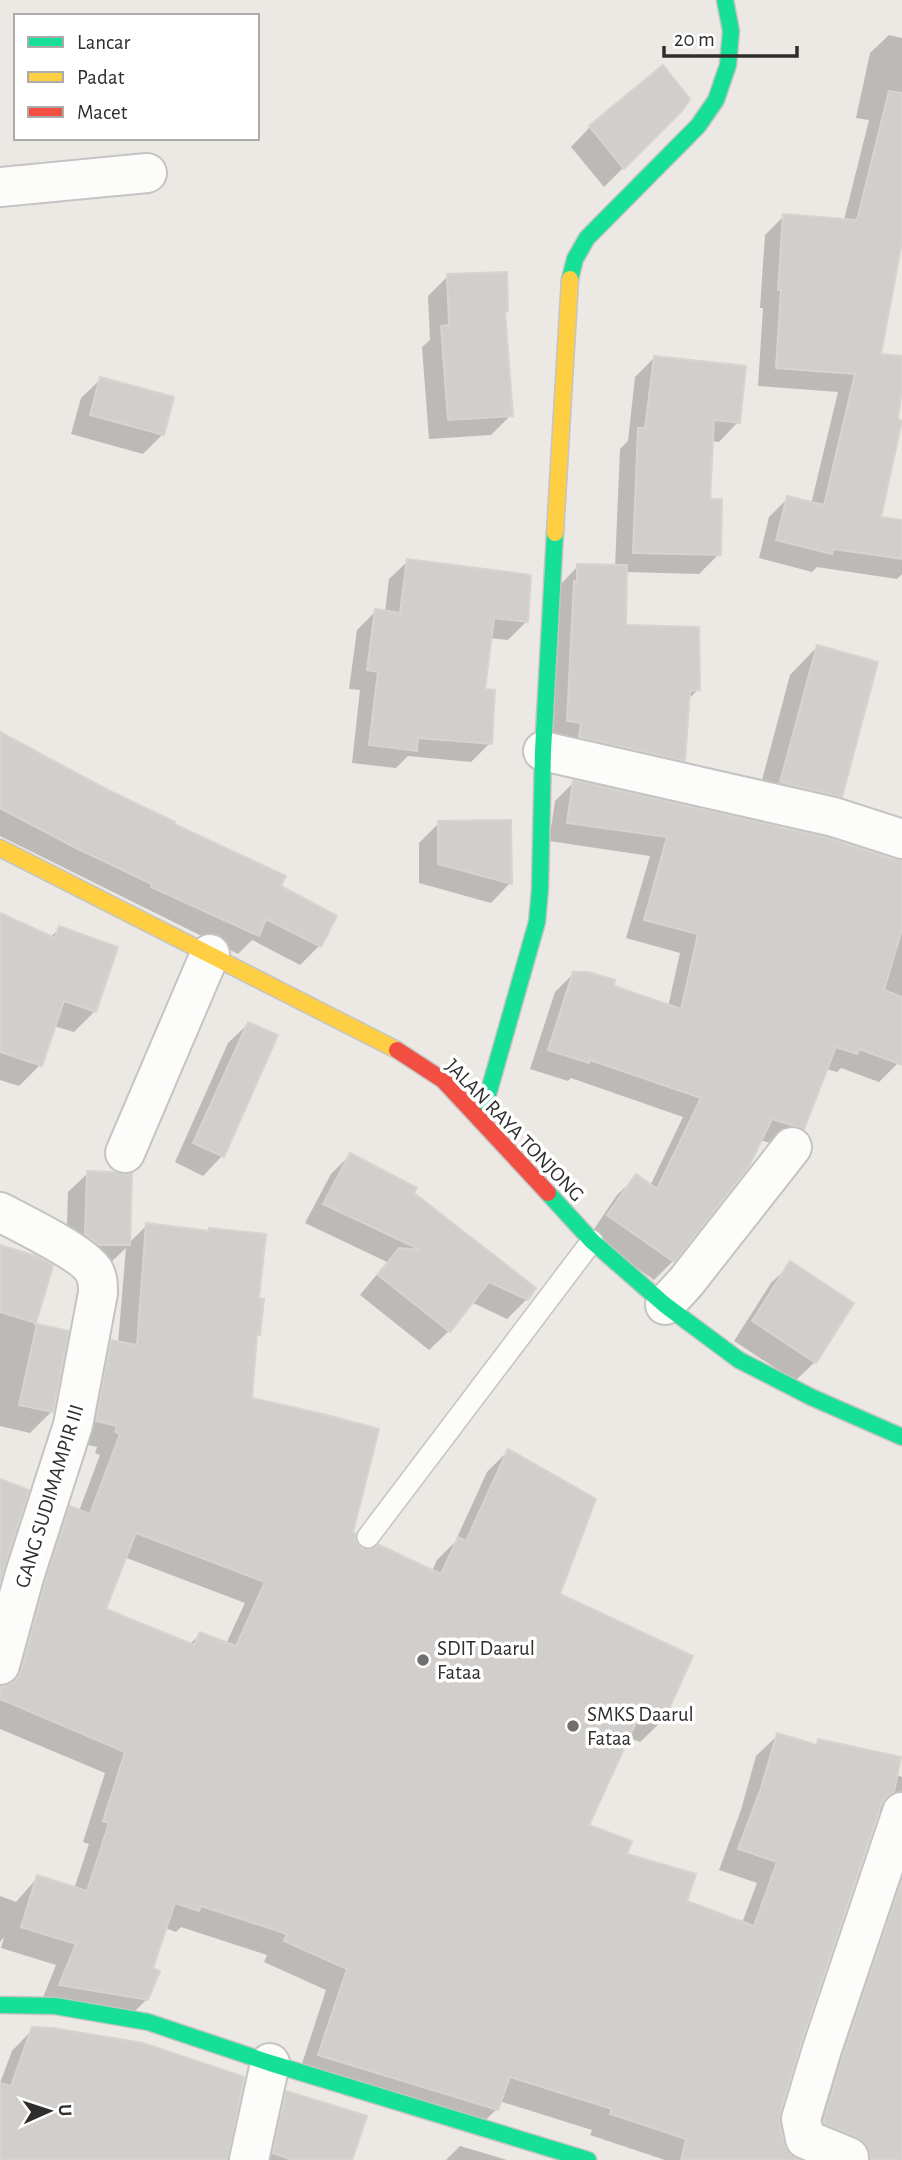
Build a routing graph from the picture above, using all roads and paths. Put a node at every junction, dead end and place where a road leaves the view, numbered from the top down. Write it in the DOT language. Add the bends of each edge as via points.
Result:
graph roads {
  1 [pos="725,0"];
  2 [pos="147,173"];
  3 [pos="0,187"];
  4 [pos="542,751"];
  5 [pos="902,839"];
  6 [pos="1,853"];
  7 [pos="210,954"];
  8 [pos="481,1119"];
  9 [pos="792,1147"];
  10 [pos="125,1153"];
  11 [pos="0,1212"];
  12 [pos="592,1241"];
  13 [pos="665,1305"];
  14 [pos="902,1437"];
  15 [pos="368,1537"];
  16 [pos="12,1573"];
  17 [pos="0,1665"];
  18 [pos="902,1812"];
  19 [pos="0,2005"];
  20 [pos="270,2063"];
  21 [pos="249,2160"];
  22 [pos="588,2160"];
  23 [pos="849,2160"];
  1 -- 4 [label="street" via="731,31 728,65 716,100 698,126 587,238 569,284"];
  2 -- 3 [label="street"];
  4 -- 5 [label="street" via="834,817"];
  4 -- 8 [label="street" via="537,922"];
  6 -- 7 [label="street, JALAN RAYA TONJONG"];
  7 -- 8 [label="street, JALAN RAYA TONJONG" via="391,1046 443,1080"];
  7 -- 10 [label="street"];
  8 -- 12 [label="street, JALAN RAYA TONJONG"];
  9 -- 13 [label="street"];
  11 -- 16 [label="street, GANG SUDIMAMPIR III" via="55,1241 94,1269 98,1282 73,1425"];
  12 -- 13 [label="street, JALAN RAYA TONJONG"];
  12 -- 15 [label="lane"];
  13 -- 14 [label="street, JALAN RAYA TONJONG" via="739,1360"];
  16 -- 17 [label="street, GANG SUDIMAMPIR III"];
  18 -- 23 [label="street" via="801,2119 805,2139"];
  19 -- 20 [label="street" via="55,2006 148,2022"];
  20 -- 21 [label="street"];
  20 -- 22 [label="street"];
}
